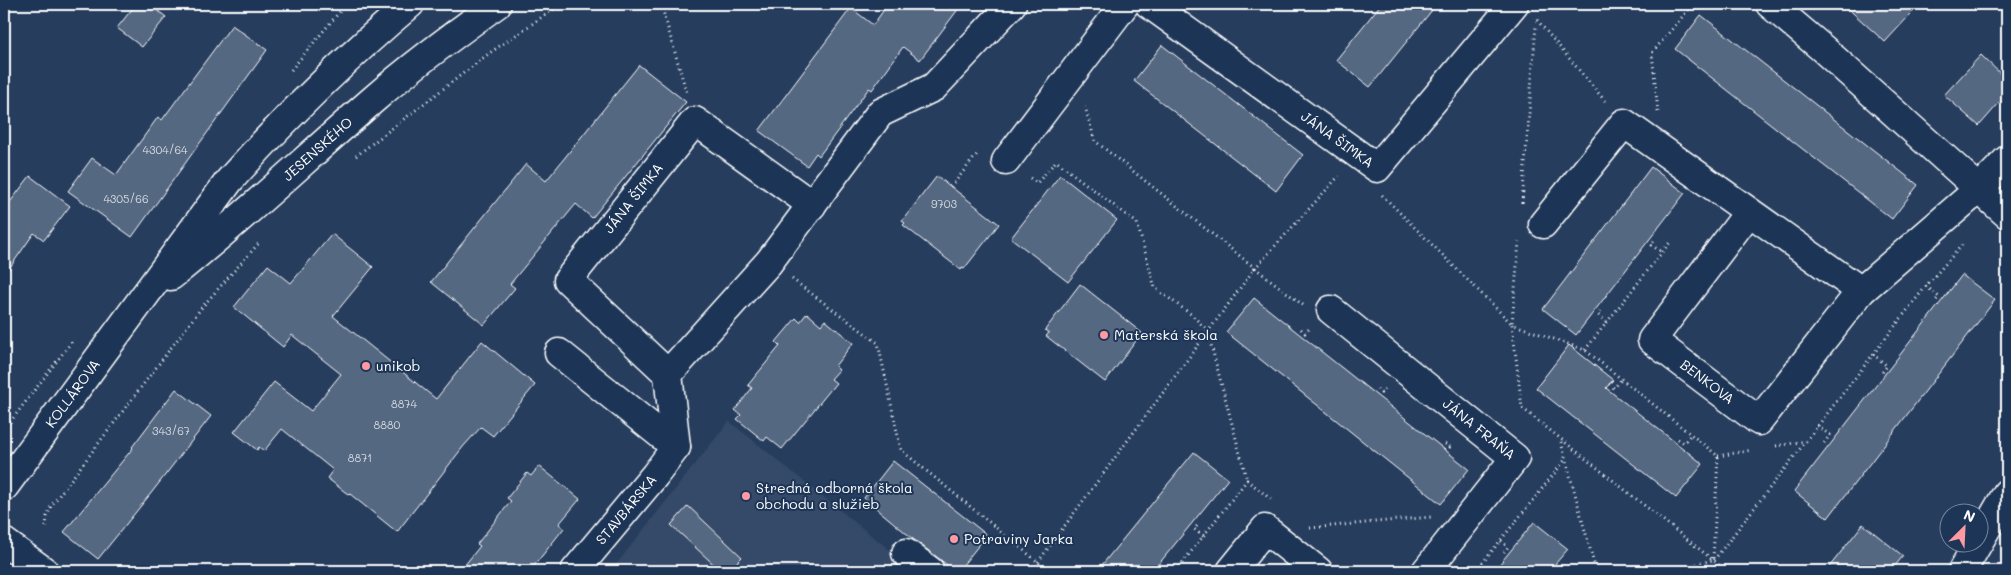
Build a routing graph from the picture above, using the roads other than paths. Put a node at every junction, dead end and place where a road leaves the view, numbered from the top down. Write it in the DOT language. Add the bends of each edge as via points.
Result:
graph roads {
  1 [pos="410,4"];
  2 [pos="497,4"];
  3 [pos="1012,4"];
  4 [pos="1125,4"];
  5 [pos="1150,4"];
  6 [pos="1514,4"];
  7 [pos="1770,4"];
  8 [pos="2007,160"];
  9 [pos="1006,161"];
  10 [pos="1980,188"];
  11 [pos="812,205"];
  12 [pos="1749,212"];
  13 [pos="2007,214"];
  14 [pos="1531,230"];
  15 [pos="1861,291"];
  16 [pos="143,299"];
  17 [pos="1331,310"];
  18 [pos="559,352"];
  19 [pos="668,374"];
  20 [pos="676,446"];
  21 [pos="4,487"];
  22 [pos="2007,493"];
  23 [pos="4,542"];
  24 [pos="906,553"];
  25 [pos="44,571"];
  26 [pos="575,571"];
  27 [pos="930,571"];
  28 [pos="1231,571"];
  29 [pos="1318,571"];
  30 [pos="1426,571"];
  31 [pos="1962,571"];
  1 -- 16 [label="street" via="352,54 228,181"];
  2 -- 16 [label="street, JESENSKÉHO" via="446,40 374,99 221,235"];
  3 -- 11 [label="street" via="934,87 880,113"];
  4 -- 9 [label="street"];
  5 -- 6 [label="street, JÁNA ŠIMKA" via="1377,168"];
  7 -- 10 [label="street"];
  8 -- 10 [label="street, BENKOVA"];
  10 -- 13 [label="street"];
  10 -- 15 [label="street, BENKOVA"];
  11 -- 19 [label="street" via="769,262"];
  11 -- 19 [label="street, JÁNA ŠIMKA" via="695,121 568,280"];
  12 -- 14 [label="street" via="1624,123"];
  12 -- 15 [label="street"];
  12 -- 15 [label="street, BENKOVA" via="1652,340 1759,421"];
  16 -- 21 [label="street, KOLLÁROVA"];
  17 -- 30 [label="street, JÁNA FRAŇA" via="1515,458"];
  18 -- 20 [label="street"];
  19 -- 20 [label="street"];
  20 -- 26 [label="street, STAVBÁRSKA"];
  22 -- 31 [label="street"];
  23 -- 25 [label="street"];
  24 -- 27 [label="street"];
  28 -- 29 [label="street" via="1265,529"];
}
